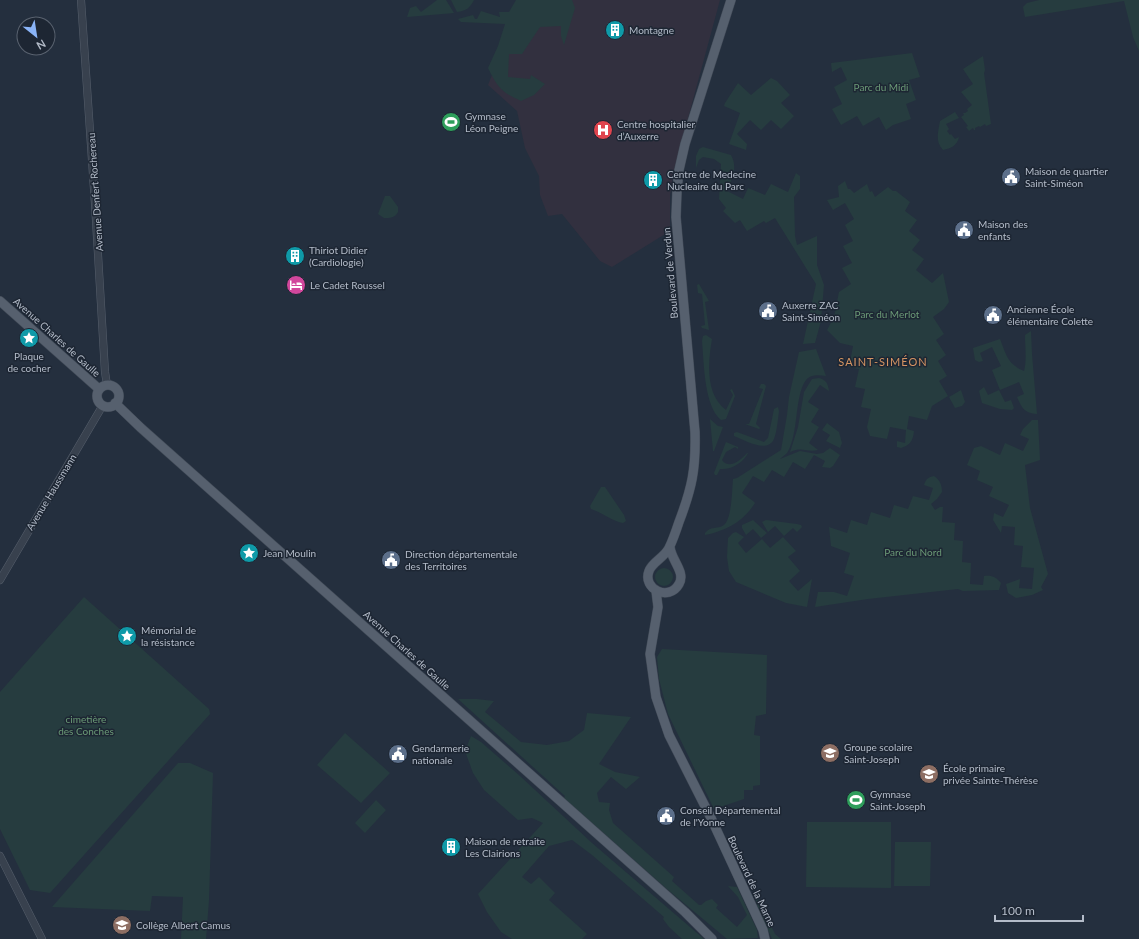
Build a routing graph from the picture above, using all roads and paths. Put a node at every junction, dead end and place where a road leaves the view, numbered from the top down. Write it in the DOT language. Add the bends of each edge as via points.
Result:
graph roads {
  1 [pos="81,0"];
  2 [pos="731,0"];
  3 [pos="0,301"];
  4 [pos="103,387"];
  5 [pos="115,403"];
  6 [pos="103,405"];
  7 [pos="670,547"];
  8 [pos="658,561"];
  9 [pos="675,564"];
  10 [pos="0,579"];
  11 [pos="656,591"];
  12 [pos="667,593"];
  13 [pos="658,607"];
  14 [pos="0,856"];
  15 [pos="685,912"];
  16 [pos="42,939"];
  17 [pos="712,939"];
  18 [pos="720,939"];
  19 [pos="765,939"];
  1 -- 4 [label="street, Avenue Denfert Rochereau" via="105,372"];
  2 -- 7 [label="main road, Boulevard de Verdun" via="679,170 676,217 695,432 695,459 688,499"];
  3 -- 4 [label="main road, Avenue Charles de Gaulle"];
  4 -- 5 [label="main road" via="113,386 118,391"];
  4 -- 6 [label="main road" via="97,396"];
  5 -- 6 [label="main road"];
  5 -- 15 [label="main road, Avenue Charles de Gaulle"];
  6 -- 10 [label="street, Avenue Haussmann"];
  7 -- 8 [label="main road"];
  7 -- 9 [label="main road"];
  8 -- 9 [label="main road" via="665,560"];
  8 -- 11 [label="main road" via="649,570 648,576 651,586"];
  9 -- 12 [label="main road" via="679,568 681,579 675,589"];
  11 -- 12 [label="main road"];
  11 -- 13 [label="main road"];
  12 -- 13 [label="main road"];
  13 -- 19 [label="main road, Boulevard de la Marne" via="650,654 656,697 669,735 711,818"];
  14 -- 16 [label="street"];
  15 -- 17 [label="main road, Avenue Charles de Gaulle"];
  15 -- 18 [label="main road, Avenue Charles de Gaulle"];
}
